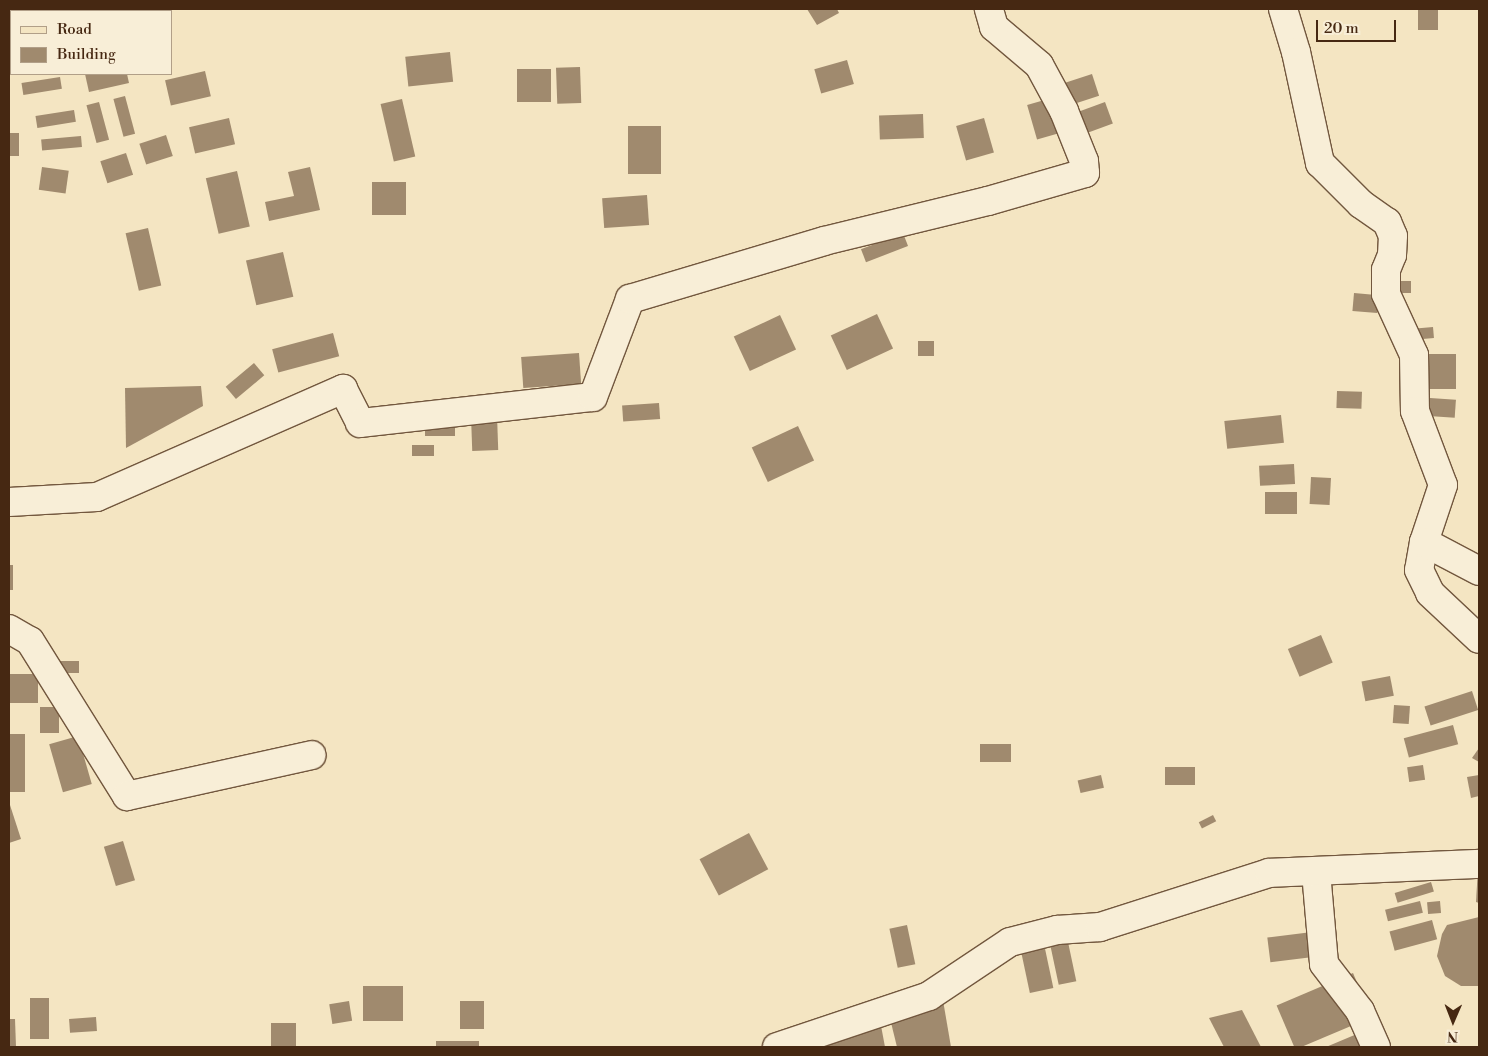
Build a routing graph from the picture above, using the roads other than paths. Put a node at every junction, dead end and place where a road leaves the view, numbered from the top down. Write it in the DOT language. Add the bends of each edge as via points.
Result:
graph roads {
  1 [pos="989,9"];
  2 [pos="1283,9"];
  3 [pos="9,502"];
  4 [pos="1424,542"];
  5 [pos="1479,570"];
  6 [pos="9,629"];
  7 [pos="1479,639"];
  8 [pos="312,755"];
  9 [pos="1479,864"];
  10 [pos="1316,872"];
  11 [pos="777,1047"];
  12 [pos="1376,1047"];
  1 -- 3 [label="street" via="994,27 1039,65 1064,111 1084,162 1085,173 988,201 824,241 630,299 593,397 360,423 343,389 97,497"];
  2 -- 4 [label="street" via="1296,52 1320,163 1361,204 1387,222 1393,236 1392,255 1386,270 1386,294 1414,355 1415,411 1443,485"];
  4 -- 5 [label="street"];
  4 -- 7 [label="street" via="1419,570 1430,593"];
  6 -- 8 [label="street" via="30,641 127,796"];
  9 -- 10 [label="street"];
  10 -- 11 [label="street" via="1269,874 1100,927 1057,930 1010,942 929,996"];
  10 -- 12 [label="street" via="1324,964 1360,1012"];
}
